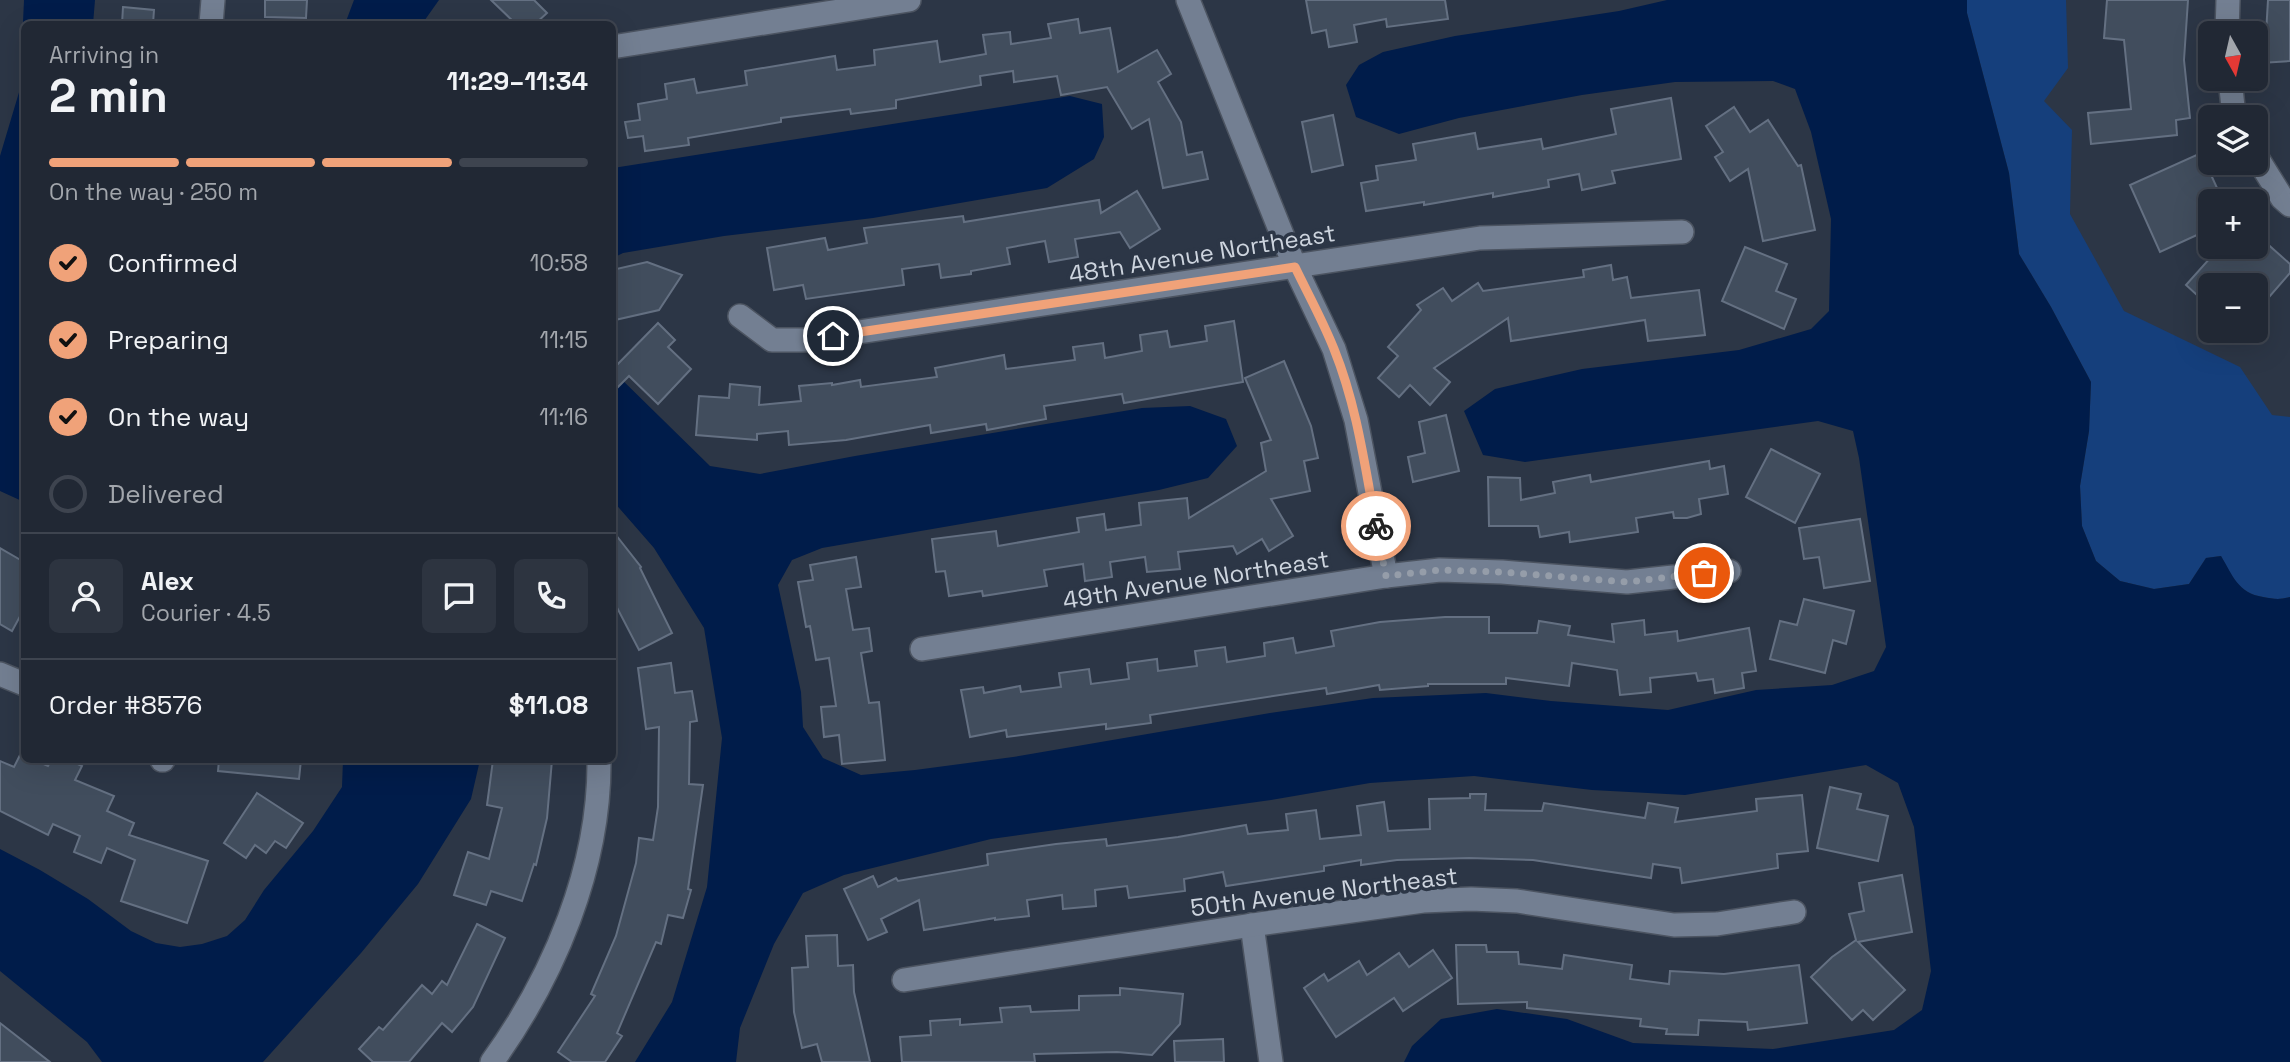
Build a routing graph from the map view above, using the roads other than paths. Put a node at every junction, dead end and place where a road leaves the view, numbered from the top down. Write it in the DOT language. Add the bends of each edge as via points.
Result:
graph roads {
  1 [pos="213,0"];
  2 [pos="909,0"];
  3 [pos="1188,0"];
  4 [pos="2228,0"];
  5 [pos="211,21"];
  6 [pos="2227,21"];
  7 [pos="616,46"];
  8 [pos="2268,175"];
  9 [pos="2290,205"];
  10 [pos="1682,232"];
  11 [pos="1295,267"];
  12 [pos="740,316"];
  13 [pos="1729,571"];
  14 [pos="1386,576"];
  15 [pos="922,649"];
  16 [pos="0,674"];
  17 [pos="21,683"];
  18 [pos="599,763"];
  19 [pos="1794,912"];
  20 [pos="1252,925"];
  21 [pos="904,980"];
  22 [pos="492,1062"];
  23 [pos="1271,1062"];
  1 -- 5 [label="street"];
  2 -- 7 [label="street"];
  3 -- 11 [label="street"];
  4 -- 6 [label="street"];
  8 -- 9 [label="street"];
  10 -- 11 [label="street, 48th Avenue Northeast" via="1480,238"];
  11 -- 12 [label="street, 48th Avenue Northeast" via="806,340 772,340"];
  11 -- 14 [label="street" via="1334,349 1356,420"];
  13 -- 14 [label="street, 49th Avenue Northeast" via="1627,582 1440,570"];
  14 -- 15 [label="street, 49th Avenue Northeast"];
  16 -- 17 [label="street"];
  18 -- 22 [label="street" via="595,821 559,945"];
  19 -- 20 [label="street, 50th Avenue Northeast" via="1717,924 1674,925 1517,901 1471,899 1423,901"];
  20 -- 21 [label="street, 50th Avenue Northeast"];
  20 -- 23 [label="street"];
}
